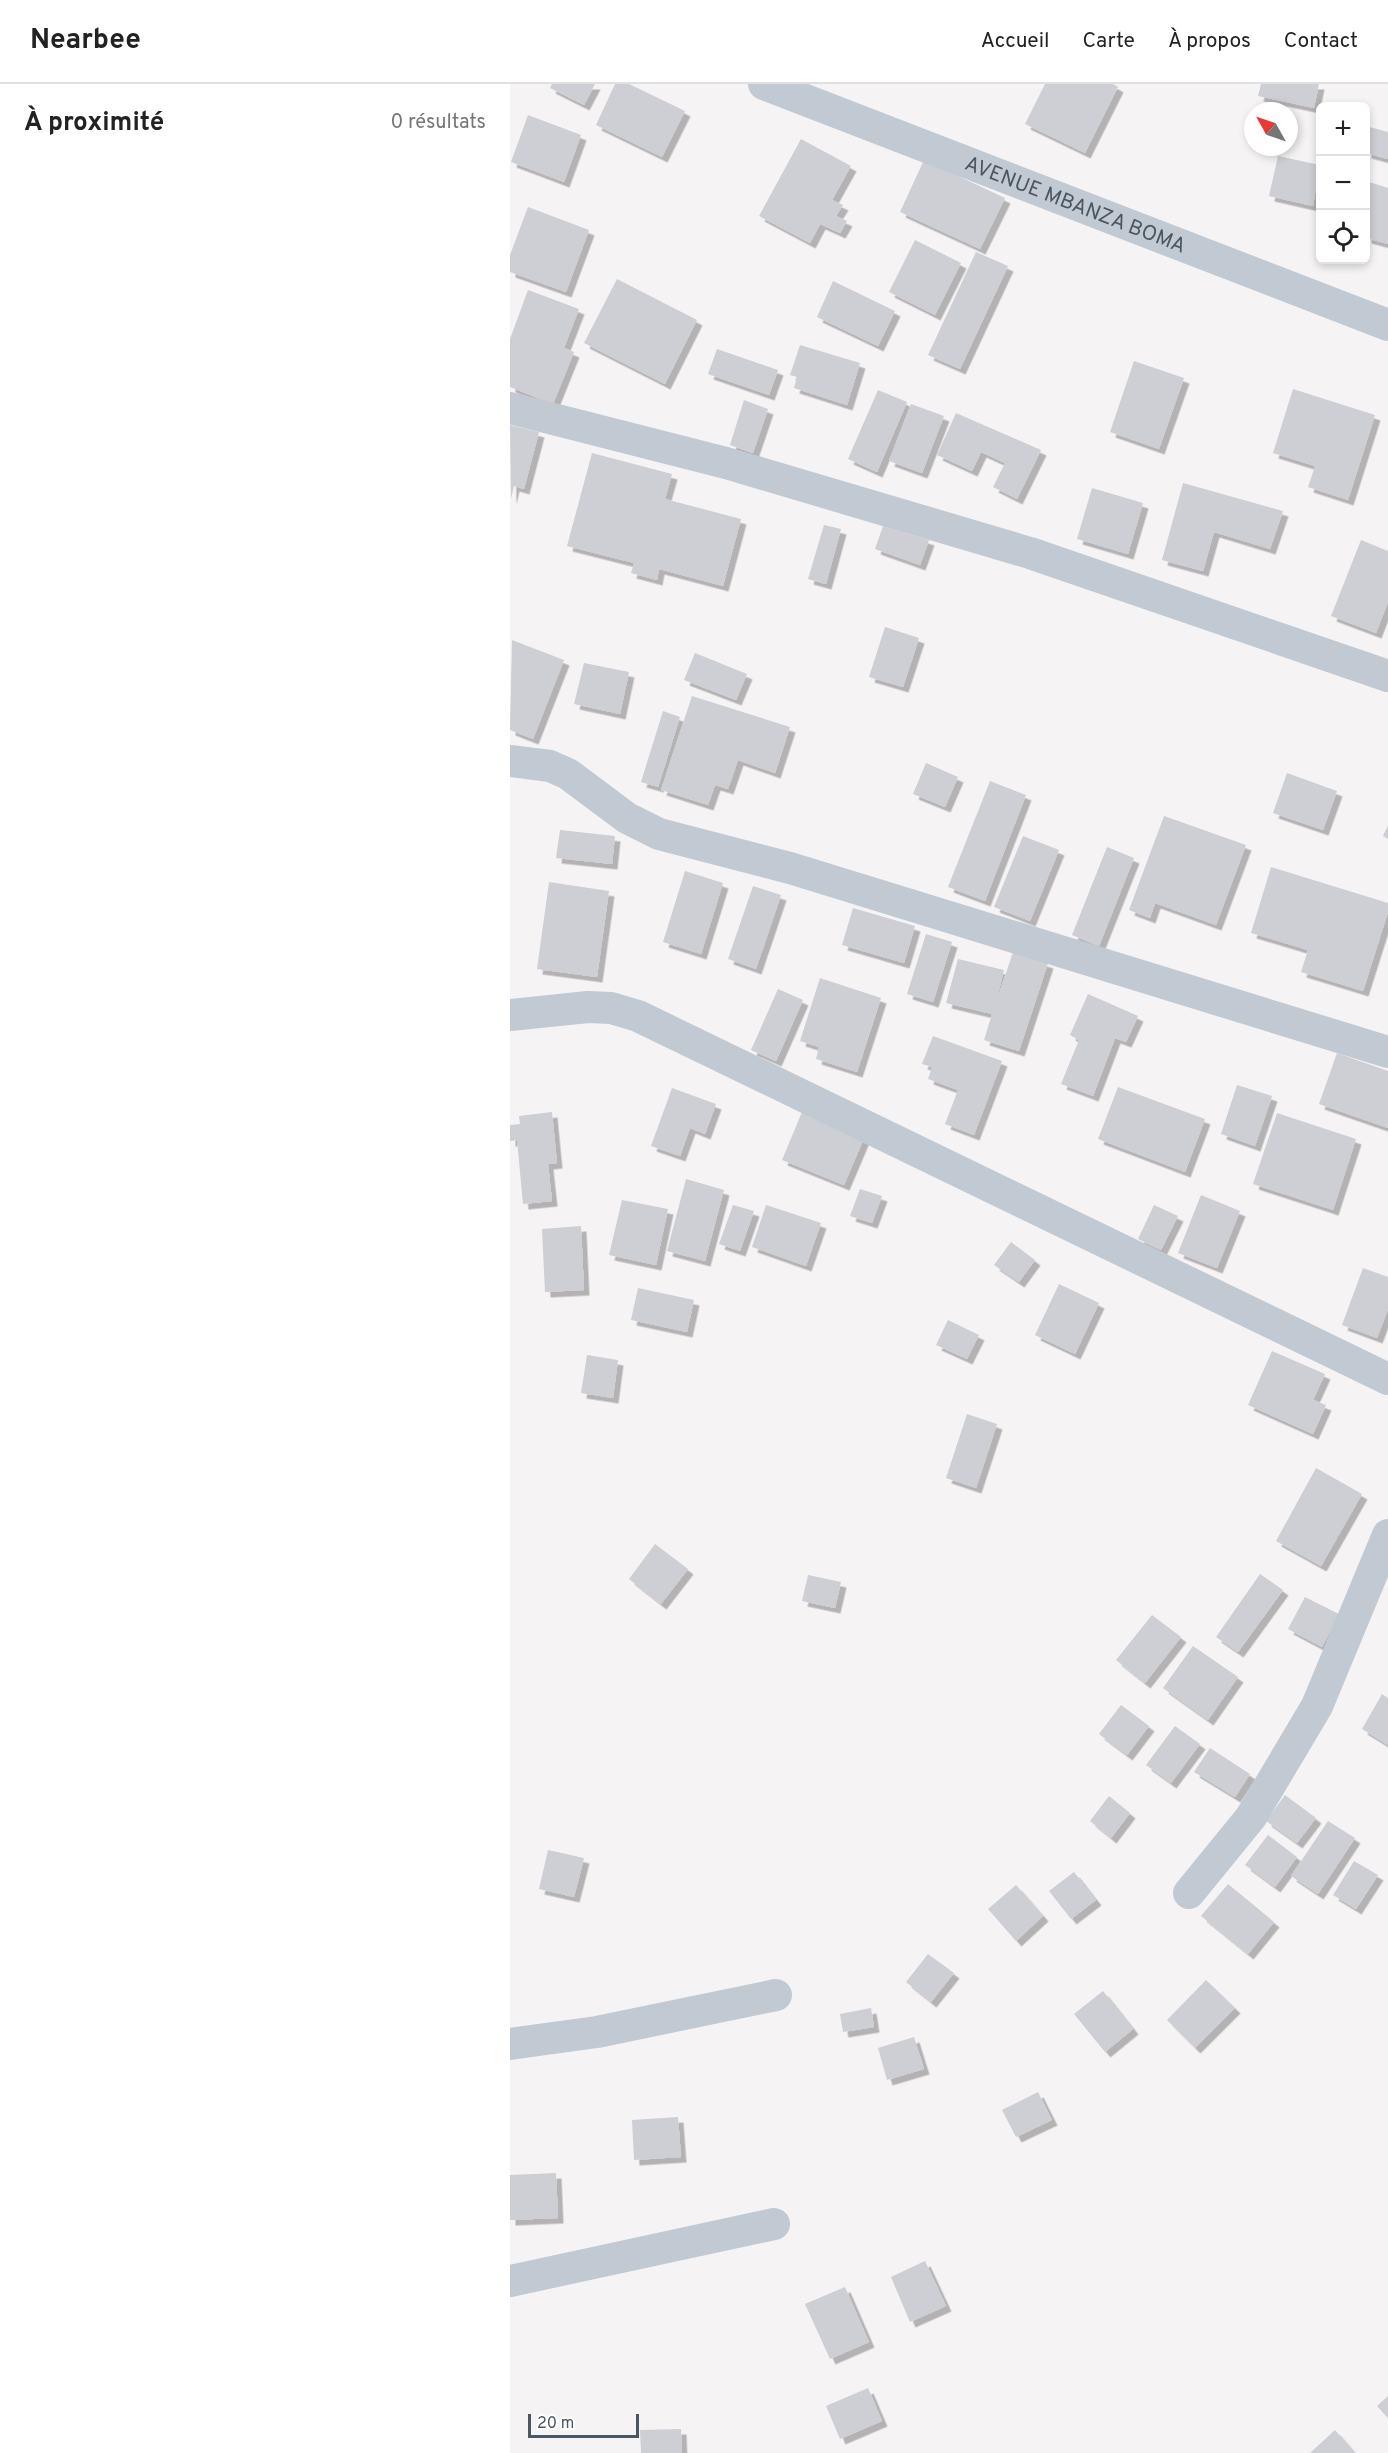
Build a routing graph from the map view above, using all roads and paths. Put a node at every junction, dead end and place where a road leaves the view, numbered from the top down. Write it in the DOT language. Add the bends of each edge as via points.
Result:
graph roads {
  1 [pos="764,84"];
  2 [pos="1388,326"];
  3 [pos="510,408"];
  4 [pos="1388,676"];
  5 [pos="510,760"];
  6 [pos="510,1016"];
  7 [pos="1388,1052"];
  8 [pos="1388,1379"];
  9 [pos="1388,1535"];
  10 [pos="1189,1893"];
  11 [pos="776,1995"];
  12 [pos="510,2044"];
  13 [pos="774,2224"];
  14 [pos="510,2281"];
  1 -- 2 [label="street, AVENUE MBANZA BOMA"];
  3 -- 4 [label="street" via="726,463 1030,553"];
  5 -- 7 [label="street" via="550,766 568,774 627,818 659,834 790,868"];
  6 -- 8 [label="street" via="588,1007 611,1008 638,1016"];
  9 -- 10 [label="street" via="1317,1706 1251,1817"];
  11 -- 12 [label="street" via="597,2032"];
  13 -- 14 [label="street"];
}
